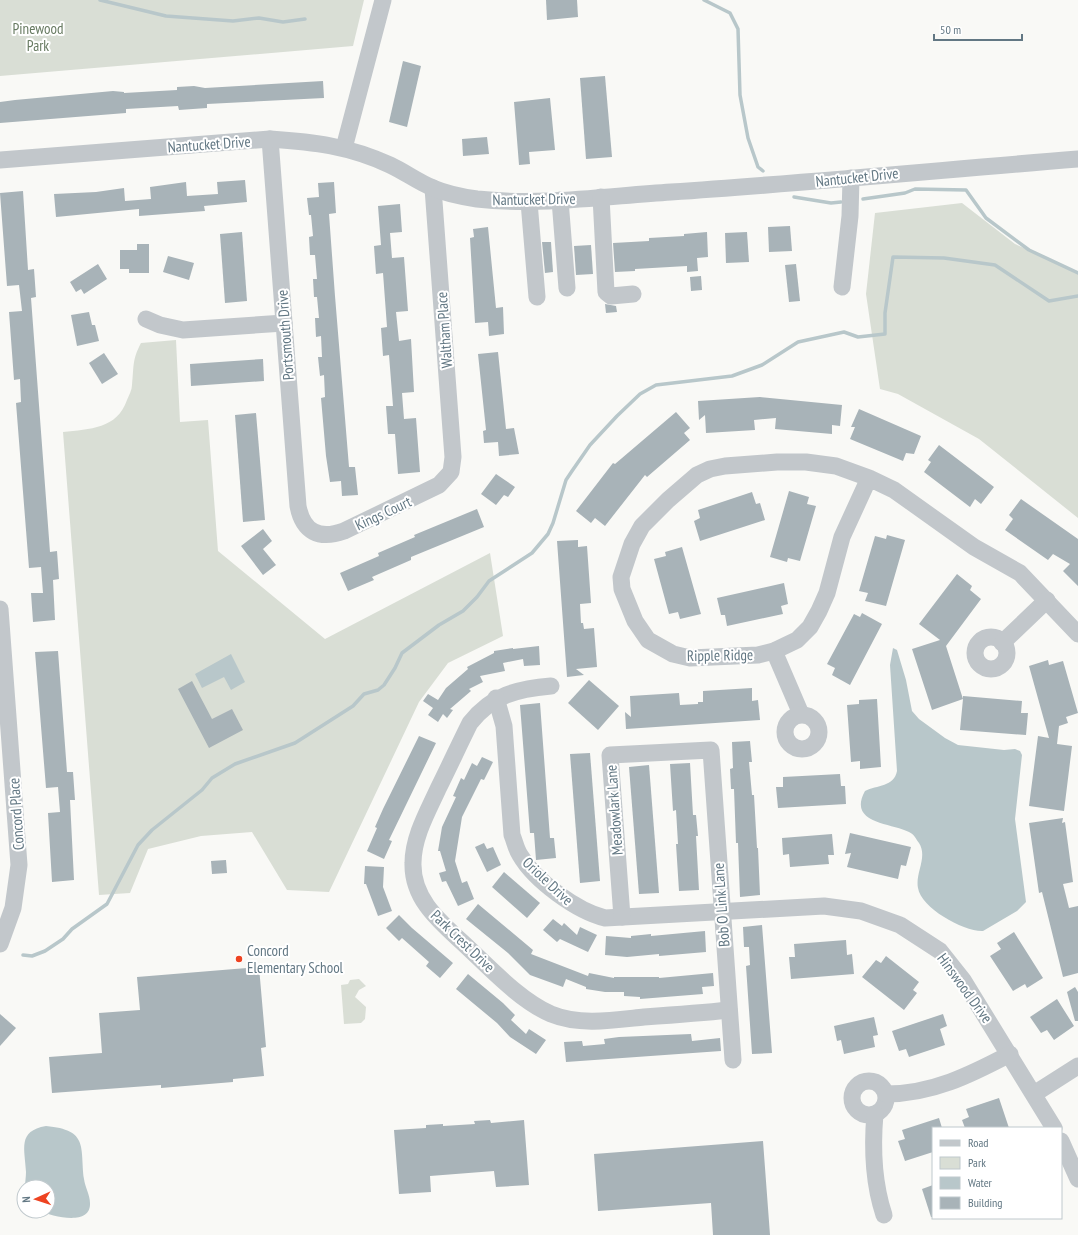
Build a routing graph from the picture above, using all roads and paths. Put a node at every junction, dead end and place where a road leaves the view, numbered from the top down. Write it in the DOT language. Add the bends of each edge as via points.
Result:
graph roads {
  1 [pos="383,0"];
  2 [pos="270,139"];
  3 [pos="344,148"];
  4 [pos="1078,159"];
  5 [pos="0,160"];
  6 [pos="851,178"];
  7 [pos="433,188"];
  8 [pos="601,197"];
  9 [pos="560,200"];
  10 [pos="529,202"];
  11 [pos="842,287"];
  12 [pos="567,288"];
  13 [pos="633,294"];
  14 [pos="537,297"];
  15 [pos="146,319"];
  16 [pos="284,323"];
  17 [pos="451,472"];
  18 [pos="869,478"];
  19 [pos="308,528"];
  20 [pos="1047,600"];
  21 [pos="0,609"];
  22 [pos="1078,634"];
  23 [pos="1002,643"];
  24 [pos="774,651"];
  25 [pos="551,686"];
  26 [pos="496,698"];
  27 [pos="802,714"];
  28 [pos="5,730"];
  29 [pos="711,750"];
  30 [pos="716,912"];
  31 [pos="622,917"];
  32 [pos="0,944"];
  33 [pos="729,1010"];
  34 [pos="1010,1054"];
  35 [pos="733,1060"];
  36 [pos="1078,1066"];
  37 [pos="886,1094"];
  38 [pos="1034,1094"];
  39 [pos="876,1114"];
  40 [pos="1053,1127"];
  41 [pos="1062,1143"];
  42 [pos="1077,1175"];
  43 [pos="884,1215"];
  1 -- 3 [label="street"];
  2 -- 3 [label="street, Nantucket Drive"];
  2 -- 5 [label="street, Nantucket Drive"];
  2 -- 16 [label="street, Portsmouth Drive"];
  3 -- 7 [label="street, Nantucket Drive" via="390,165"];
  4 -- 6 [label="street, Nantucket Drive"];
  6 -- 8 [label="street, Nantucket Drive"];
  6 -- 11 [label="street" via="850,216"];
  7 -- 10 [label="street, Nantucket Drive" via="478,199"];
  7 -- 17 [label="street, Waltham Place" via="453,457"];
  8 -- 9 [label="street, Nantucket Drive"];
  8 -- 13 [label="street" via="606,292 611,296"];
  9 -- 10 [label="street, Nantucket Drive"];
  9 -- 12 [label="street"];
  10 -- 14 [label="street"];
  15 -- 16 [label="street" via="183,330"];
  16 -- 19 [label="street, Portsmouth Drive" via="298,506 302,522"];
  17 -- 19 [label="street, Kings Court" via="430,491 344,531 326,534 315,533"];
  18 -- 20 [label="street, Ripple Ridge" via="894,490 974,547 1020,573"];
  18 -- 24 [label="street, Ripple Ridge" via="842,537 827,593 819,611 810,627 797,640"];
  18 -- 24 [label="street, Ripple Ridge" via="836,466 806,462 762,463 710,469 697,475 668,500 642,526 632,544 621,577 622,590 632,617 648,640 673,654 690,658 758,655"];
  20 -- 22 [label="street, Ripple Ridge"];
  20 -- 23 [label="street"];
  21 -- 28 [label="street, Concord Place"];
  24 -- 27 [label="street"];
  25 -- 26 [label="street, Park Crest Drive" via="527,688"];
  26 -- 31 [label="street, Oriole Drive" via="504,726 512,835 521,857 530,868 577,908 605,918"];
  26 -- 33 [label="street, Park Crest Drive" via="470,723 421,829 414,851 413,873 418,892 437,920 505,982 538,1007 552,1014 571,1019 599,1021"];
  28 -- 32 [label="street, Concord Place" via="19,872 13,908"];
  29 -- 30 [label="street, Bob O Link Lane"];
  29 -- 31 [label="street, Meadowlark Lane" via="610,755"];
  30 -- 31 [label="street, Oriole Drive"];
  30 -- 33 [label="street, Bob O Link Lane"];
  30 -- 34 [label="street, Hinswood Drive" via="824,906 860,911 900,925 940,951 969,990"];
  33 -- 35 [label="street, Bob O Link Lane"];
  34 -- 37 [label="street" via="958,1080 905,1094"];
  34 -- 38 [label="street, Hinswood Drive"];
  36 -- 38 [label="street"];
  37 -- 39 [label="street" via="884,1106"];
  37 -- 39 [label="street" via="881,1085 871,1081 861,1082 853,1090 852,1102 858,1112"];
  38 -- 40 [label="street, Hinswood Drive"];
  39 -- 43 [label="street" via="872,1145 879,1198"];
  41 -- 42 [label="street"];
}
